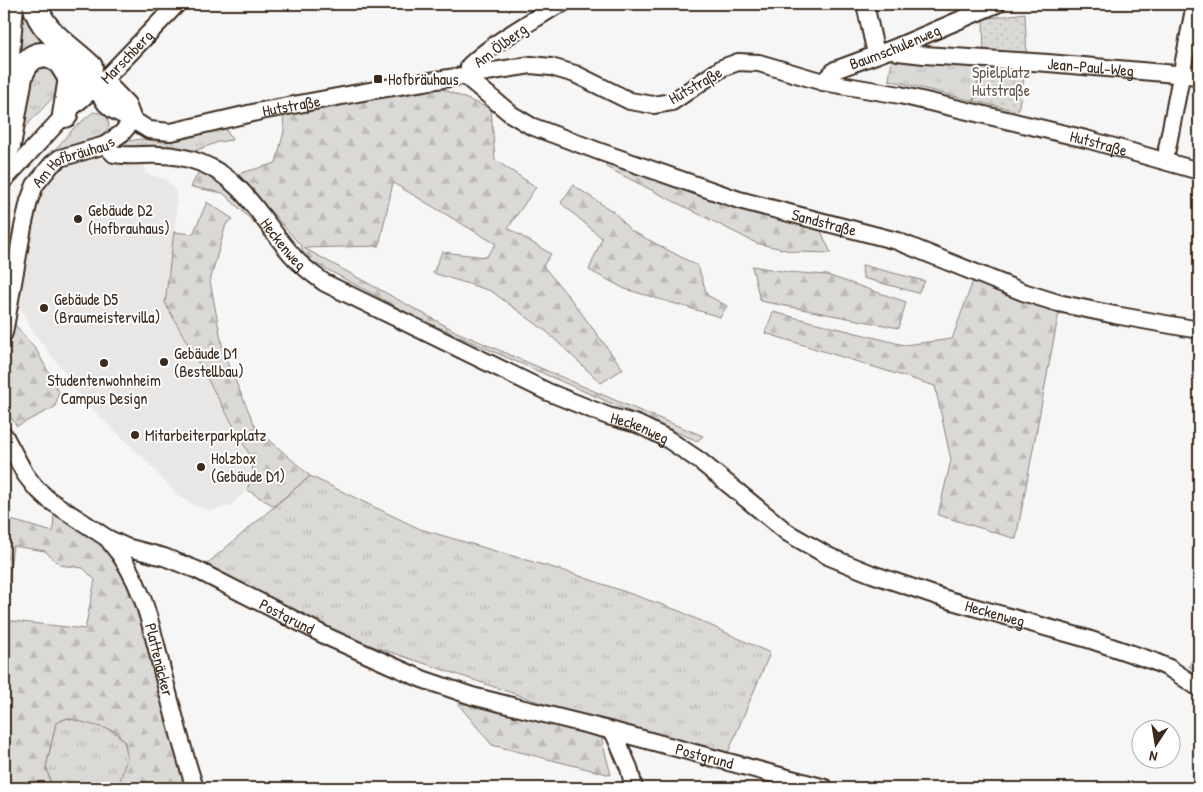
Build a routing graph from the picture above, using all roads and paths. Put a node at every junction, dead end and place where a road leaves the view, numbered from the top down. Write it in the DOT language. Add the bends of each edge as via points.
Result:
graph roads {
  1 [pos="11,4"];
  2 [pos="35,4"];
  3 [pos="177,4"];
  4 [pos="562,4"];
  5 [pos="866,4"];
  6 [pos="997,4"];
  7 [pos="1195,4"];
  8 [pos="896,47"];
  9 [pos="876,54"];
  10 [pos="60,61"];
  11 [pos="468,74"];
  12 [pos="1180,74"];
  13 [pos="1199,76"];
  14 [pos="823,82"];
  15 [pos="99,84"];
  16 [pos="4,94"];
  17 [pos="65,115"];
  18 [pos="133,120"];
  19 [pos="105,145"];
  20 [pos="1167,149"];
  21 [pos="11,159"];
  22 [pos="1199,171"];
  23 [pos="4,180"];
  24 [pos="1199,330"];
  25 [pos="4,333"];
  26 [pos="4,435"];
  27 [pos="107,538"];
  28 [pos="1199,688"];
  29 [pos="613,731"];
  30 [pos="195,788"];
  31 [pos="634,788"];
  32 [pos="825,788"];
  1 -- 16 [label="highway"];
  2 -- 15 [label="highway" via="41,21"];
  3 -- 15 [label="street, Marschberg"];
  4 -- 11 [label="street, Am Ölberg" via="478,57"];
  5 -- 9 [label="street"];
  6 -- 8 [label="street, Baumschulenweg"];
  7 -- 12 [label="street"];
  8 -- 9 [label="street, Baumschulenweg"];
  8 -- 12 [label="street, Jean-Paul-Weg" via="898,52 924,56"];
  9 -- 14 [label="street, Baumschulenweg" via="834,70"];
  10 -- 15 [label="highway"];
  10 -- 17 [label="highway" via="70,77"];
  10 -- 21 [label="highway" via="44,55 35,56 24,68 8,146"];
  11 -- 14 [label="street, Hutstraße" via="531,65 551,67 575,74 630,101 653,105 672,102 722,68 738,62 760,63"];
  11 -- 18 [label="street, Hutstraße" via="261,110 171,132 149,130"];
  11 -- 24 [label="street, Sandstraße" via="469,80 511,114 532,126 601,152 761,207 897,241 986,278 1058,303"];
  12 -- 13 [label="street, Jean-Paul-Weg"];
  12 -- 20 [label="street"];
  14 -- 22 [label="street, Hutstraße" via="900,95 1086,139"];
  15 -- 17 [label="street, Marschberg"];
  15 -- 18 [label="street, Hutstraße" via="106,104"];
  17 -- 21 [label="street, Marschberg"];
  18 -- 19 [label="street, Am Hofbräuhaus"];
  19 -- 25 [label="street, Am Hofbräuhaus" via="60,158 35,185 23,227"];
  19 -- 28 [label="street, Heckenweg" via="114,154 179,157 222,173 244,192 293,257 325,283 548,392 637,424 666,438 788,533 830,557 952,601 1153,661"];
  21 -- 23 [label="street, Marschberg"];
  26 -- 27 [label="street, Postgrund" via="35,487 49,500"];
  27 -- 29 [label="street, Postgrund" via="197,570 330,638 422,679 472,696"];
  27 -- 30 [label="street, Plattenäcker" via="122,556 139,587"];
  29 -- 31 [label="street"];
  29 -- 32 [label="street, Postgrund"];
}
